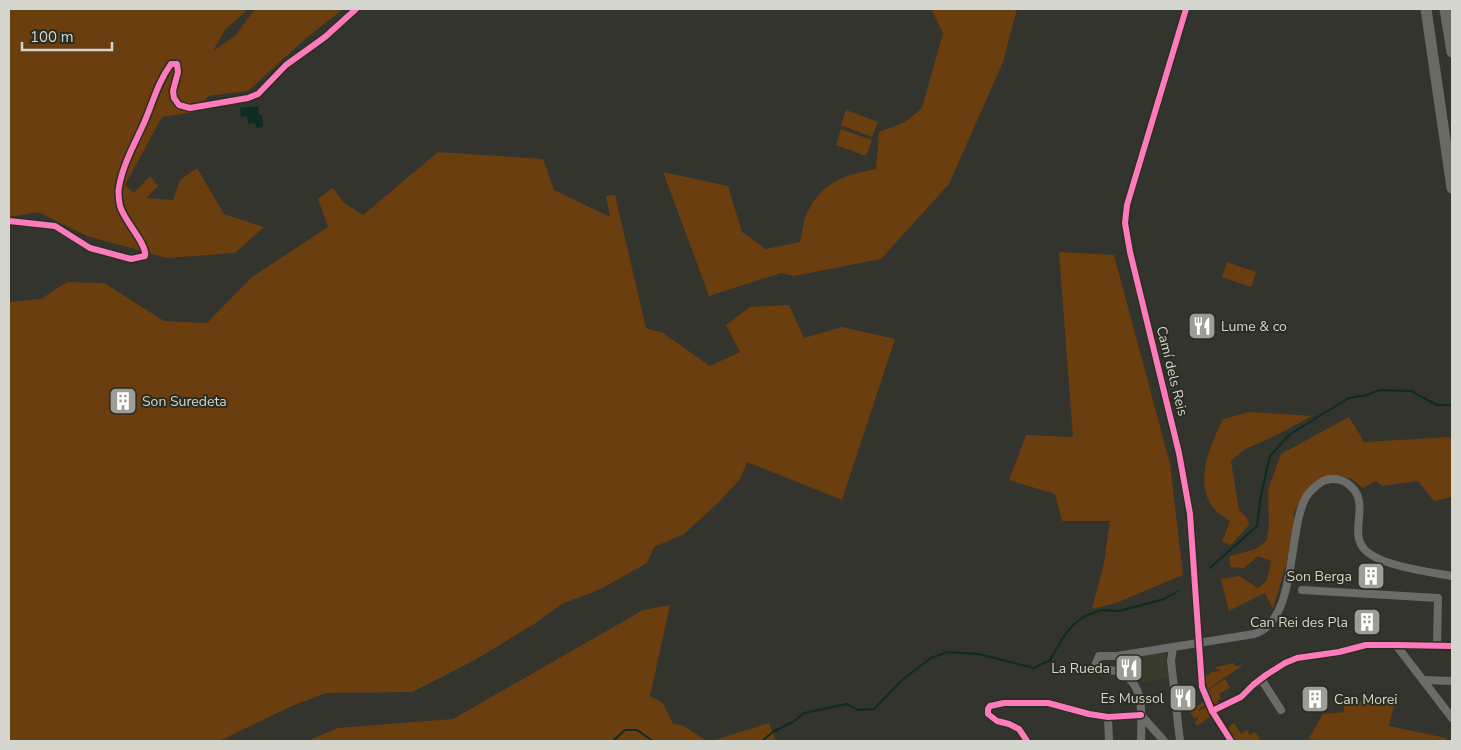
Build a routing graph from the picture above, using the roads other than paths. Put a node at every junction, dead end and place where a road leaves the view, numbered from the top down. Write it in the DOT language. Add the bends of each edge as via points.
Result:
graph roads {
  1 [pos="356,9"];
  2 [pos="1186,9"];
  3 [pos="1426,9"];
  4 [pos="1445,9"];
  5 [pos="1452,52"];
  6 [pos="1452,188"];
  7 [pos="9,221"];
  8 [pos="1452,576"];
  9 [pos="1302,590"];
  10 [pos="1200,642"];
  11 [pos="1192,644"];
  12 [pos="1396,644"];
  13 [pos="1437,646"];
  14 [pos="1452,646"];
  15 [pos="1173,647"];
  16 [pos="1170,661"];
  17 [pos="1261,679"];
  18 [pos="1423,680"];
  19 [pos="1452,681"];
  20 [pos="1281,710"];
  21 [pos="1212,711"];
  22 [pos="1141,715"];
  23 [pos="1108,717"];
  24 [pos="1452,718"];
  25 [pos="1027,741"];
  26 [pos="1109,741"];
  27 [pos="1141,741"];
  28 [pos="1164,741"];
  29 [pos="1180,741"];
  30 [pos="1231,741"];
  1 -- 7 [label="street" via="286,65 258,94 248,98 190,108 179,105 174,98 177,64 172,64 153,97 118,188 120,206 126,221 143,243 145,256 130,259 90,248 55,226"];
  2 -- 10 [label="street, Camí dels Reis" via="1127,205 1125,223 1179,453 1190,514"];
  3 -- 6 [label="highway"];
  4 -- 5 [label="highway"];
  8 -- 10 [label="street" via="1393,564 1372,556 1360,541 1360,505 1355,490 1342,480 1324,480 1307,496 1301,510 1284,596 1274,620 1262,632"];
  9 -- 13 [label="street" via="1438,598"];
  10 -- 11 [label="street"];
  10 -- 21 [label="street, Camí dels Reis" via="1201,680"];
  11 -- 15 [label="street"];
  11 -- 16 [label="street" via="1177,651"];
  12 -- 13 [label="street"];
  12 -- 17 [label="street" via="1297,658"];
  12 -- 18 [label="street"];
  13 -- 14 [label="street"];
  15 -- 16 [label="street"];
  15 -- 22 [label="street" via="1099,656 1097,660 1100,669 1118,672 1136,687 1140,694"];
  16 -- 29 [label="street"];
  17 -- 20 [label="street"];
  17 -- 21 [label="street" via="1241,697"];
  18 -- 19 [label="street"];
  18 -- 24 [label="street"];
  21 -- 30 [label="street, Camí dels Reis"];
  22 -- 23 [label="street"];
  22 -- 27 [label="street"];
  22 -- 28 [label="street"];
  23 -- 25 [label="street" via="1048,703 990,706 988,714 991,718 1019,729"];
  23 -- 26 [label="street"];
}
